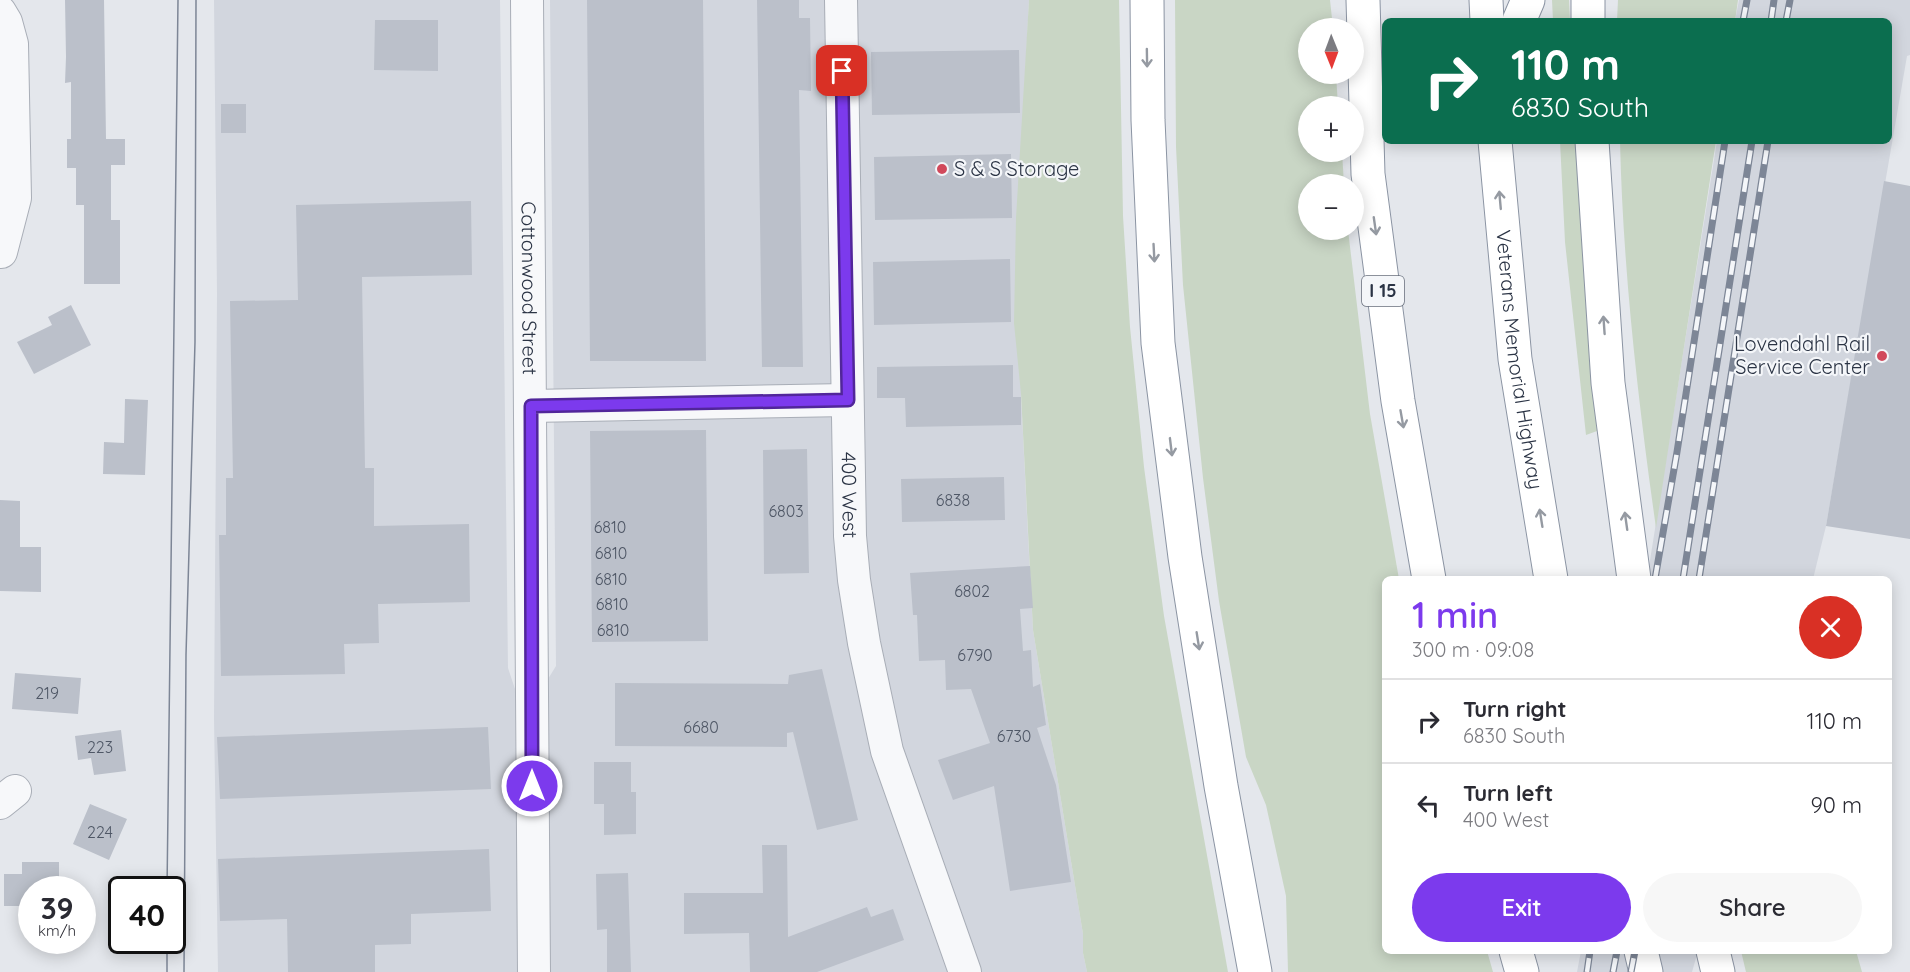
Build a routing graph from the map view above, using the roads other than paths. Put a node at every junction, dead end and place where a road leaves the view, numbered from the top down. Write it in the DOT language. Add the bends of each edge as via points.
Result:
graph roads {
  1 [pos="527,0"];
  2 [pos="841,0"];
  3 [pos="1147,0"];
  4 [pos="1356,0"];
  5 [pos="1363,0"];
  6 [pos="1486,0"];
  7 [pos="1528,0"];
  8 [pos="1588,0"];
  9 [pos="0,12"];
  10 [pos="1487,18"];
  11 [pos="1520,18"];
  12 [pos="1588,18"];
  13 [pos="1495,144"];
  14 [pos="1592,144"];
  15 [pos="1368,174"];
  16 [pos="1,252"];
  17 [pos="848,400"];
  18 [pos="531,406"];
  19 [pos="1428,576"];
  20 [pos="1551,576"];
  21 [pos="1634,576"];
  22 [pos="1517,954"];
  23 [pos="1642,954"];
  24 [pos="1714,954"];
  25 [pos="534,972"];
  26 [pos="965,972"];
  27 [pos="1255,972"];
  28 [pos="1522,972"];
  29 [pos="1646,972"];
  30 [pos="1718,972"];
  1 -- 18 [label="street, Cottonwood Street"];
  2 -- 17 [label="street, 400 West"];
  3 -- 27 [label="highway, one-way" via="1158,342 1185,557"];
  4 -- 15 [label="highway"];
  5 -- 15 [label="highway, I 15"];
  6 -- 10 [label="highway"];
  7 -- 11 [label="highway"];
  8 -- 12 [label="highway"];
  9 -- 16 [label="street" via="12,44 15,198"];
  20 -- 13 [label="highway, Veterans Memorial Highway, one-way" via="1515,359"];
  21 -- 14 [label="highway, one-way" via="1608,383"];
  15 -- 19 [label="highway, I 15, one-way" via="1398,401"];
  17 -- 18 [label="street"];
  17 -- 26 [label="street, 400 West" via="850,536 864,643 887,751"];
  18 -- 25 [label="street, Cottonwood Street"];
  22 -- 28 [label="highway"];
  23 -- 29 [label="highway"];
  24 -- 30 [label="highway"];
}
